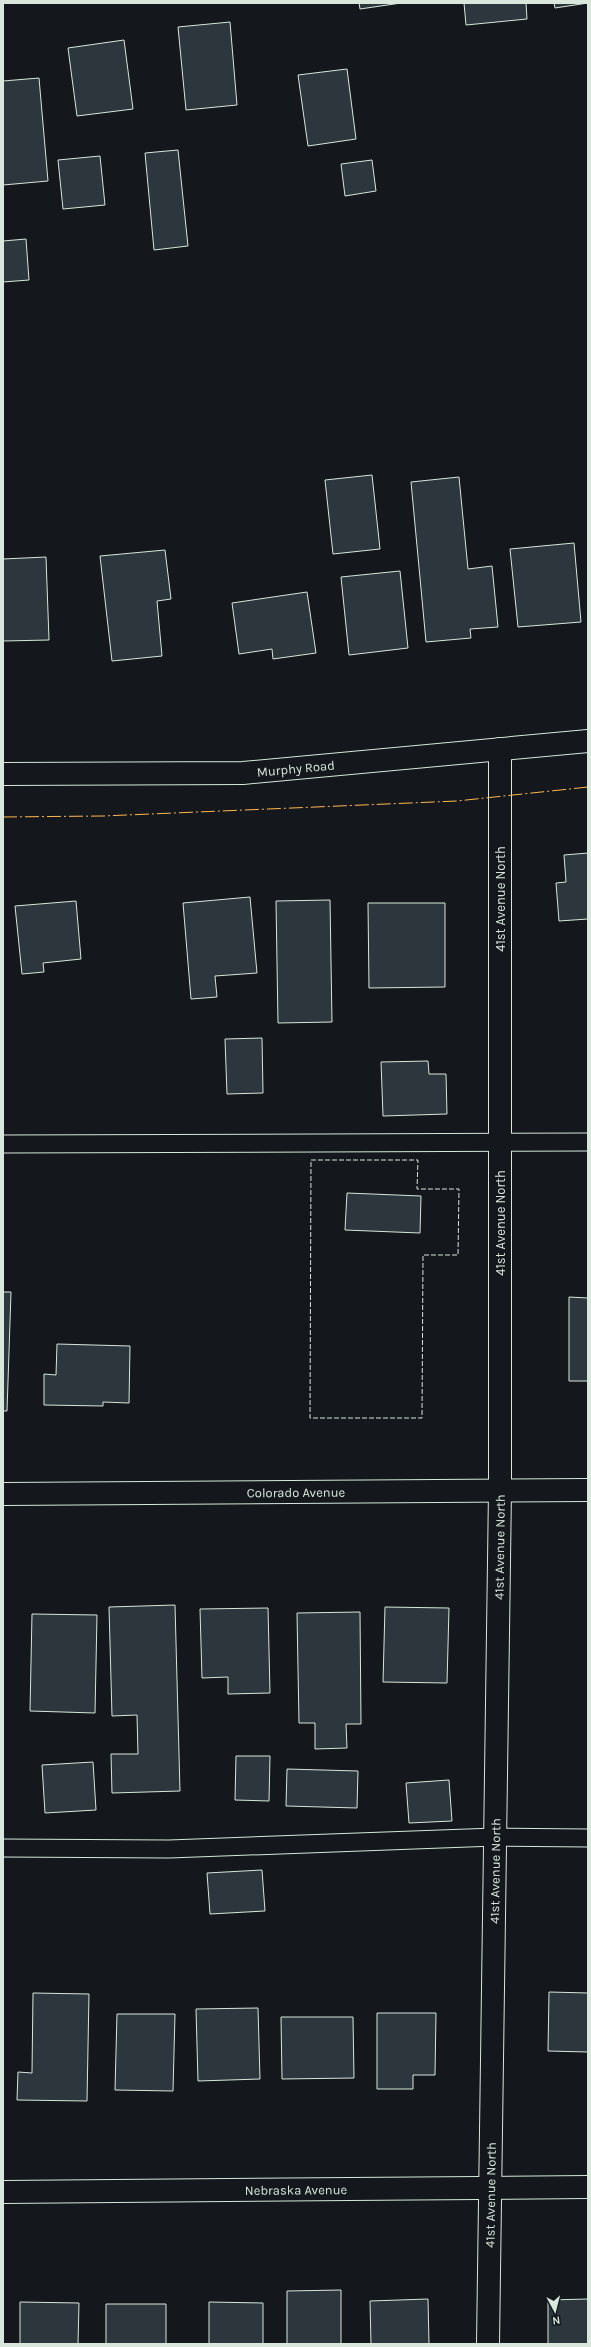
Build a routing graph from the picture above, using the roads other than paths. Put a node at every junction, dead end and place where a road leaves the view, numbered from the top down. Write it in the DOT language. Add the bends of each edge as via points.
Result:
graph roads {
  1 [pos="588,741"];
  2 [pos="500,750"];
  3 [pos="3,774"];
  4 [pos="500,1142"];
  5 [pos="588,1142"];
  6 [pos="3,1144"];
  7 [pos="500,1490"];
  8 [pos="588,1490"];
  9 [pos="3,1494"];
  10 [pos="495,1837"];
  11 [pos="588,1838"];
  12 [pos="3,1848"];
  13 [pos="491,2187"];
  14 [pos="588,2187"];
  15 [pos="3,2192"];
  16 [pos="488,2344"];
  1 -- 2 [label="street, Murphy Road"];
  2 -- 3 [label="street, Murphy Road" via="243,773"];
  2 -- 4 [label="street, 41st Avenue North"];
  4 -- 5 [label="lane"];
  4 -- 6 [label="lane"];
  4 -- 7 [label="street, 41st Avenue North"];
  7 -- 8 [label="street, Colorado Avenue"];
  7 -- 9 [label="street, Colorado Avenue"];
  7 -- 10 [label="street, 41st Avenue North"];
  10 -- 11 [label="lane"];
  10 -- 12 [label="lane" via="169,1849"];
  10 -- 13 [label="street, 41st Avenue North"];
  13 -- 14 [label="street, Nebraska Avenue"];
  13 -- 15 [label="street, Nebraska Avenue"];
  13 -- 16 [label="street, 41st Avenue North"];
}
